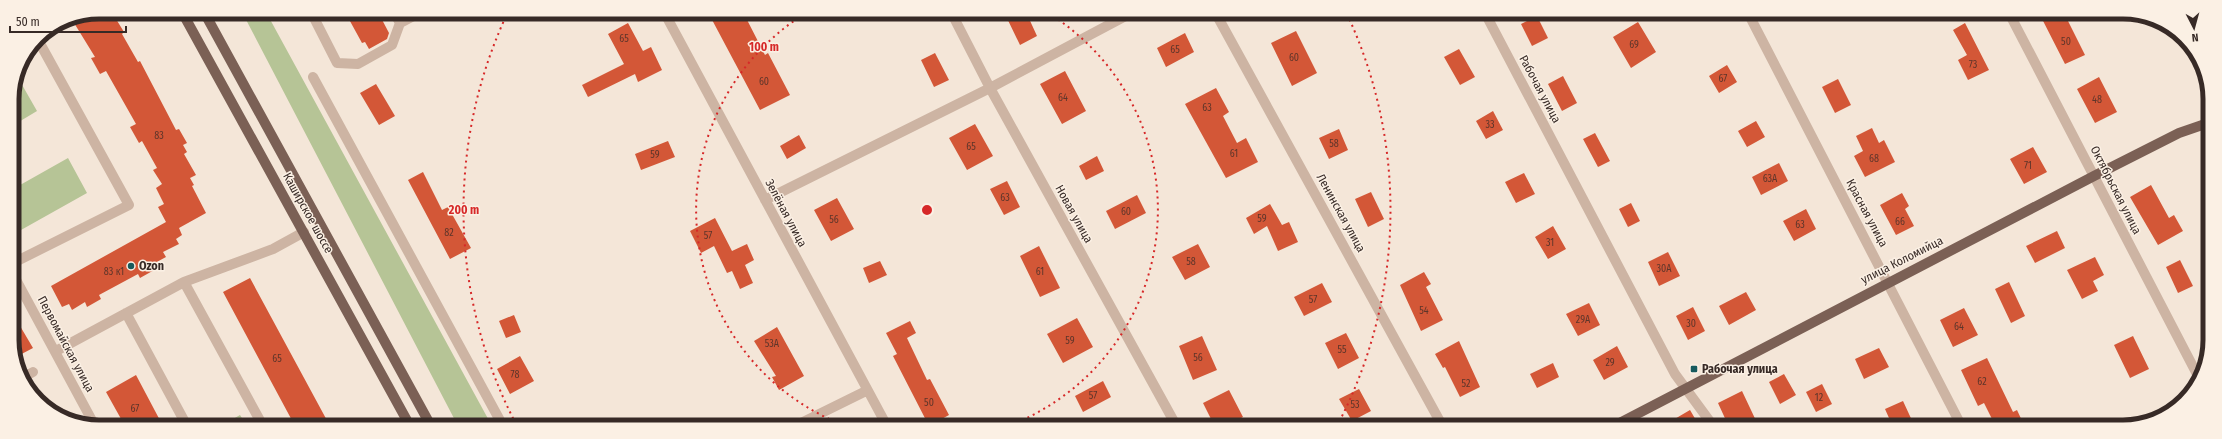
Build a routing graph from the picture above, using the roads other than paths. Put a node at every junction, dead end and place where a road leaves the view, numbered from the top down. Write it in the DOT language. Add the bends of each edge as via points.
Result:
graph roads {
  1 [pos="186,19"];
  2 [pos="208,19"];
  3 [pos="315,19"];
  4 [pos="398,19"];
  5 [pos="408,19"];
  6 [pos="668,19"];
  7 [pos="955,19"];
  8 [pos="1120,19"];
  9 [pos="1219,19"];
  10 [pos="1489,19"];
  11 [pos="1751,19"];
  12 [pos="2012,19"];
  13 [pos="400,23"];
  14 [pos="40,44"];
  15 [pos="313,77"];
  16 [pos="990,88"];
  17 [pos="2203,125"];
  18 [pos="2094,176"];
  19 [pos="765,200"];
  20 [pos="304,232"];
  21 [pos="19,259"];
  22 [pos="1888,281"];
  23 [pos="184,282"];
  24 [pos="19,285"];
  25 [pos="126,313"];
  26 [pos="56,351"];
  27 [pos="2196,373"];
  28 [pos="1685,388"];
  29 [pos="866,391"];
  30 [pos="91,419"];
  31 [pos="184,420"];
  32 [pos="260,420"];
  33 [pos="407,420"];
  34 [pos="428,420"];
  35 [pos="500,420"];
  36 [pos="807,420"];
  37 [pos="883,420"];
  38 [pos="1174,420"];
  39 [pos="1439,420"];
  40 [pos="1625,420"];
  41 [pos="1709,420"];
  42 [pos="1958,420"];
  1 -- 20 [label="main road, Каширское шоссе"];
  2 -- 34 [label="main road, Каширское шоссе"];
  3 -- 13 [label="street" via="337,63 358,64 392,45"];
  4 -- 13 [label="street"];
  5 -- 13 [label="street"];
  6 -- 19 [label="street, Зелёная улица"];
  7 -- 16 [label="street, Новая улица"];
  8 -- 16 [label="street"];
  9 -- 39 [label="street, Ленинская улица"];
  10 -- 28 [label="street, Рабочая улица" via="1675,374"];
  11 -- 22 [label="street, Красная улица"];
  12 -- 18 [label="street, Октябрьская улица"];
  14 -- 21 [label="street" via="129,205"];
  15 -- 35 [label="street"];
  16 -- 19 [label="street"];
  16 -- 38 [label="street, Новая улица"];
  17 -- 18 [label="main road, улица Коломийца" via="2180,133"];
  18 -- 22 [label="main road, улица Коломийца"];
  18 -- 27 [label="street, Октябрьская улица"];
  19 -- 29 [label="street, Зелёная улица"];
  20 -- 23 [label="street" via="273,249"];
  20 -- 33 [label="main road, Каширское шоссе"];
  22 -- 28 [label="main road, улица Коломийца"];
  22 -- 42 [label="street, Красная улица"];
  23 -- 25 [label="street"];
  23 -- 32 [label="street"];
  24 -- 26 [label="street, Первомайская улица"];
  25 -- 26 [label="street"];
  25 -- 31 [label="street"];
  26 -- 30 [label="street, Первомайская улица"];
  28 -- 40 [label="main road, улица Коломийца"];
  28 -- 41 [label="street, Рабочая улица"];
  29 -- 36 [label="street"];
  29 -- 37 [label="street, Зелёная улица"];
}
